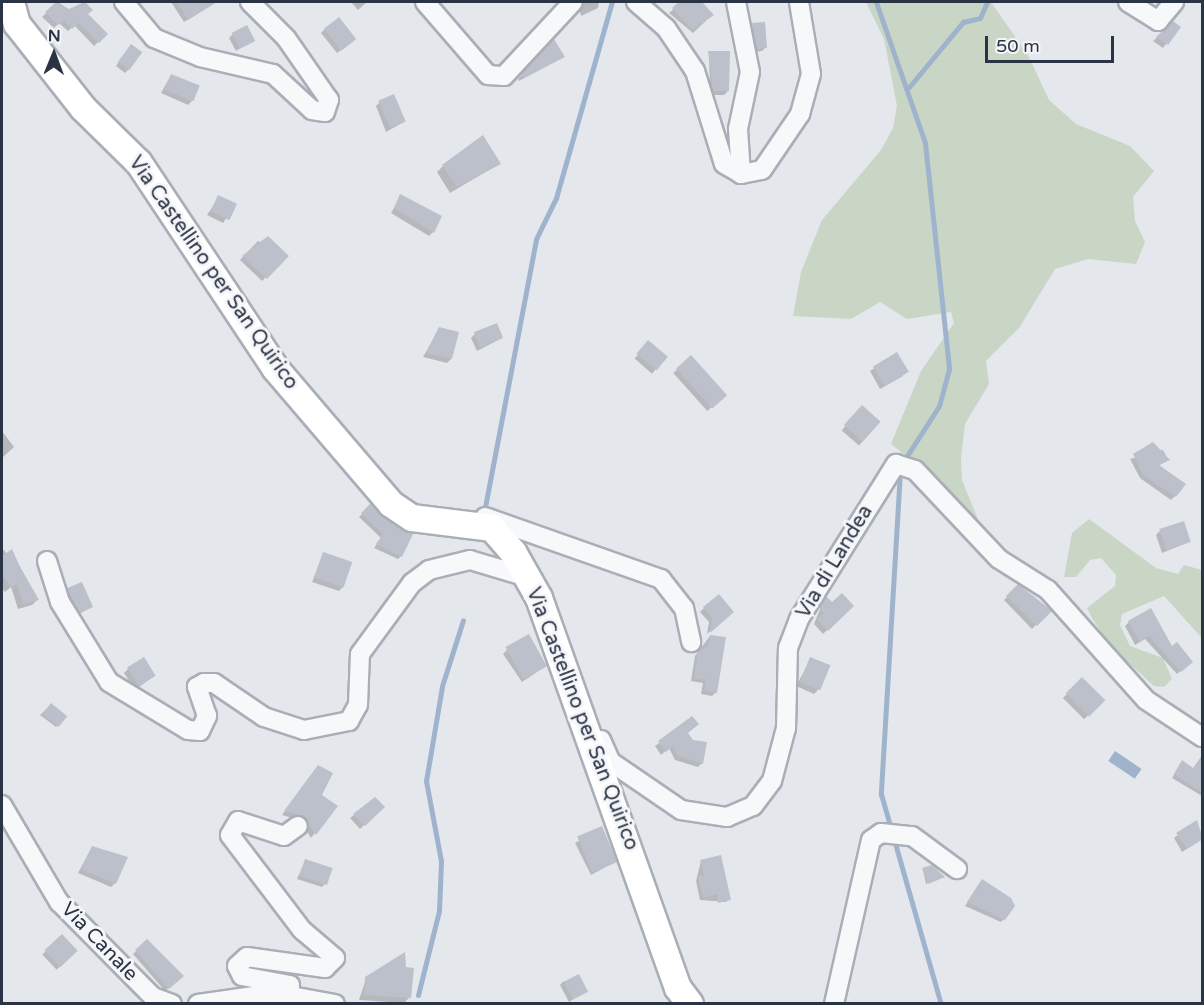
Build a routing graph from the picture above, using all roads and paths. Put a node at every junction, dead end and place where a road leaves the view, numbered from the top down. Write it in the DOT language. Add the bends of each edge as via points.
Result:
graph roads {
  1 [pos="11,2"];
  2 [pos="124,2"];
  3 [pos="250,2"];
  4 [pos="425,2"];
  5 [pos="573,2"];
  6 [pos="636,2"];
  7 [pos="736,2"];
  8 [pos="799,2"];
  9 [pos="1128,2"];
  10 [pos="1173,2"];
  11 [pos="741,174"];
  12 [pos="466,523"];
  13 [pos="47,561"];
  14 [pos="527,577"];
  15 [pos="691,642"];
  16 [pos="576,705"];
  17 [pos="1203,737"];
  18 [pos="2,805"];
  19 [pos="298,826"];
  20 [pos="957,869"];
  21 [pos="288,996"];
  22 [pos="172,1004"];
  23 [pos="198,1004"];
  24 [pos="335,1004"];
  25 [pos="690,1004"];
  26 [pos="834,1004"];
  1 -- 12 [label="street, Via Castellino per San Quirico" via="17,24 82,108 139,163 275,368 391,504 412,518"];
  2 -- 3 [label="street" via="154,38 200,57 273,74 312,110 325,112 329,100 286,38"];
  4 -- 5 [label="street" via="488,75 504,76"];
  6 -- 11 [label="street" via="666,28 695,71 724,164"];
  7 -- 11 [label="street" via="750,72 738,129"];
  8 -- 11 [label="street" via="811,74 800,114 762,170"];
  9 -- 10 [label="street" via="1158,21"];
  12 -- 14 [label="street, Via Castellino per San Quirico" via="492,528"];
  12 -- 15 [label="street" via="488,517 549,544 661,579 684,608"];
  13 -- 14 [label="street" via="60,602 109,682 188,730 200,731 207,716 197,687 204,683 264,717 304,730 349,721 358,705 360,654 412,583 429,570 470,560"];
  14 -- 16 [label="street, Via Castellino per San Quirico"];
  16 -- 17 [label="street, Via di Landea" via="595,718 611,762 681,810 727,817 753,806 772,781 786,728 788,648 799,619 896,464 915,470 999,559 1048,590 1146,700"];
  16 -- 25 [label="street, Via Castellino per San Quirico" via="678,988"];
  18 -- 22 [label="street, Via Canale" via="59,902 153,997"];
  19 -- 21 [label="street" via="284,836 238,821 230,835 302,930 335,958 325,968 248,957 237,966 242,976 290,985"];
  20 -- 26 [label="street" via="912,836 881,833 872,840"];
  21 -- 23 [label="street"];
  21 -- 24 [label="street"];
}
